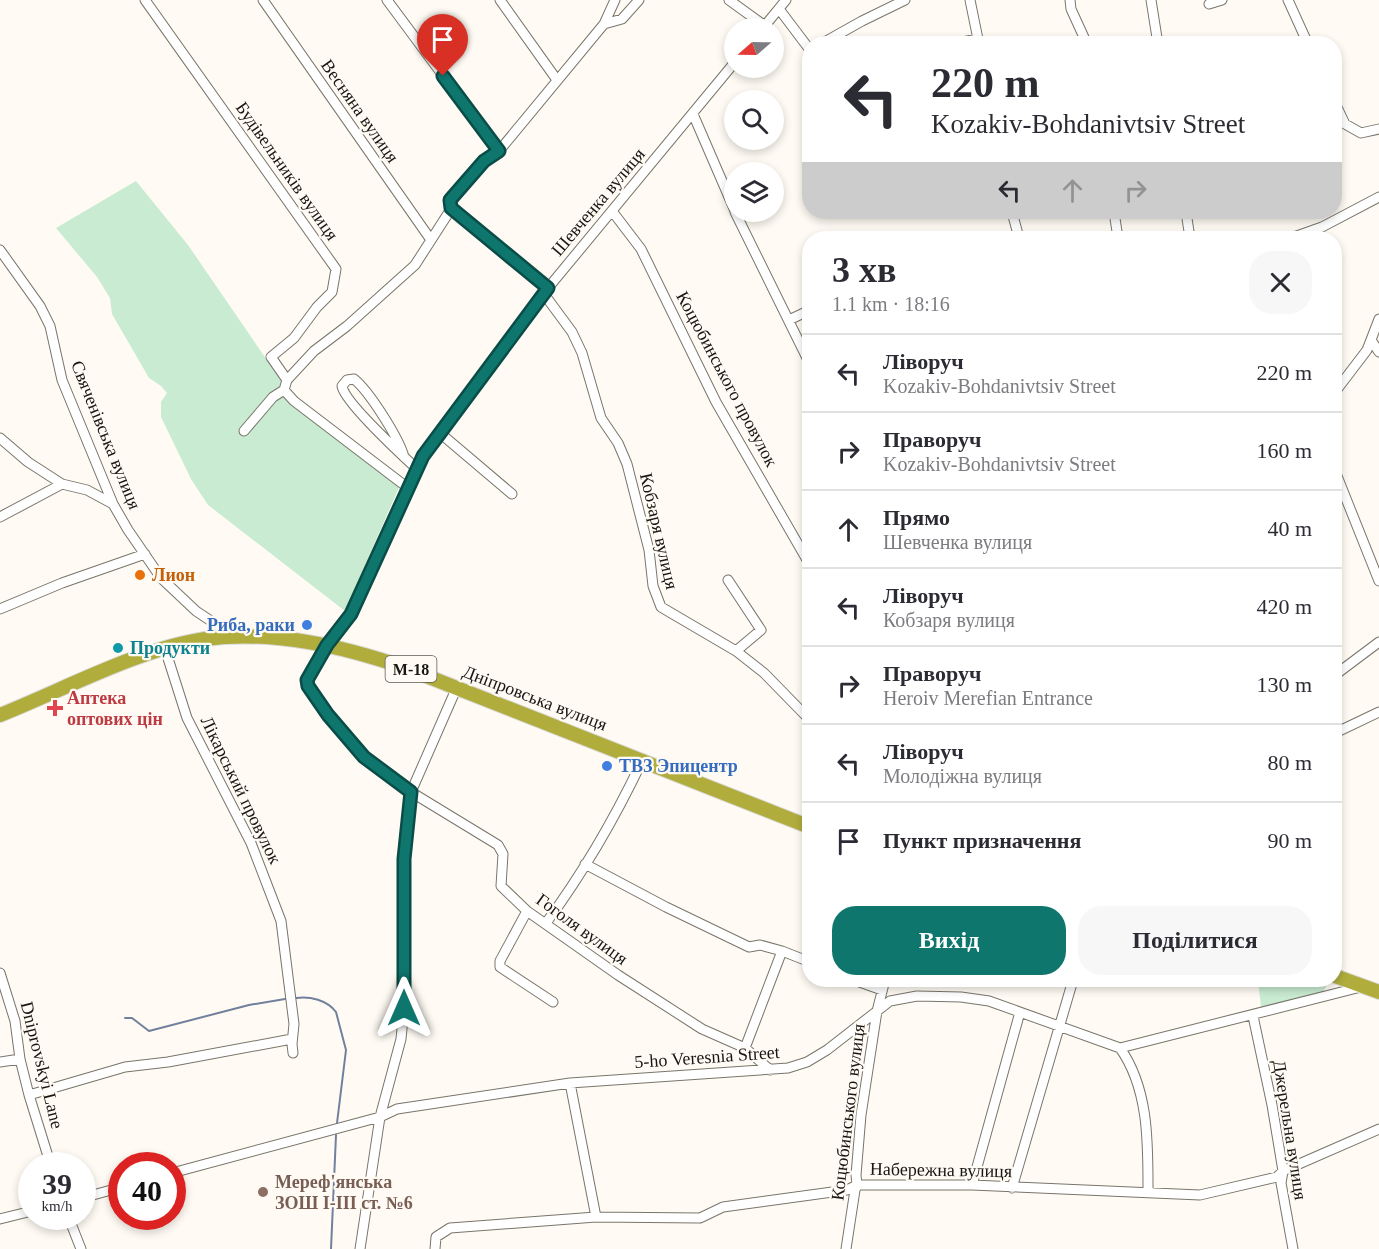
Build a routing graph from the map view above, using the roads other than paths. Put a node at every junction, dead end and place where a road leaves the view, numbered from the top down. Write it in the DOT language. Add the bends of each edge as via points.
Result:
graph roads {
  1 [pos="145,0"];
  2 [pos="263,0"];
  3 [pos="387,0"];
  4 [pos="500,0"];
  5 [pos="615,0"];
  6 [pos="639,0"];
  7 [pos="729,0"];
  8 [pos="786,0"];
  9 [pos="905,0"];
  10 [pos="970,0"];
  11 [pos="1070,0"];
  12 [pos="1151,0"];
  13 [pos="1222,0"];
  14 [pos="1288,0"];
  15 [pos="1209,4"];
  16 [pos="779,9"];
  17 [pos="752,18"];
  18 [pos="772,18"];
  19 [pos="604,24"];
  20 [pos="835,36"];
  21 [pos="978,36"];
  22 [pos="1083,36"];
  23 [pos="1157,36"];
  24 [pos="1304,36"];
  25 [pos="802,39"];
  26 [pos="724,76"];
  27 [pos="557,80"];
  28 [pos="693,114"];
  29 [pos="1342,118"];
  30 [pos="1379,129"];
  31 [pos="499,151"];
  32 [pos="724,186"];
  33 [pos="1379,197"];
  34 [pos="451,208"];
  35 [pos="612,211"];
  36 [pos="1342,216"];
  37 [pos="1337,219"];
  38 [pos="740,222"];
  39 [pos="1311,231"];
  40 [pos="431,240"];
  41 [pos="0,250"];
  42 [pos="546,291"];
  43 [pos="802,314"];
  44 [pos="1379,319"];
  45 [pos="789,320"];
  46 [pos="1371,340"];
  47 [pos="802,347"];
  48 [pos="1379,352"];
  49 [pos="1342,383"];
  50 [pos="286,385"];
  51 [pos="244,430"];
  52 [pos="440,433"];
  53 [pos="0,438"];
  54 [pos="404,457"];
  55 [pos="417,469"];
  56 [pos="62,484"];
  57 [pos="408,488"];
  58 [pos="1342,488"];
  59 [pos="512,494"];
  60 [pos="113,504"];
  61 [pos="0,517"];
  62 [pos="802,551"];
  63 [pos="145,554"];
  64 [pos="728,580"];
  65 [pos="1379,581"];
  66 [pos="0,609"];
  67 [pos="235,637"];
  68 [pos="1379,642"];
  69 [pos="327,645"];
  70 [pos="165,649"];
  71 [pos="736,651"];
  72 [pos="1342,670"];
  73 [pos="458,687"];
  74 [pos="802,712"];
  75 [pos="1379,712"];
  76 [pos="0,715"];
  77 [pos="1342,730"];
  78 [pos="643,759"];
  79 [pos="411,792"];
  80 [pos="802,819"];
  81 [pos="585,864"];
  82 [pos="527,911"];
  83 [pos="546,923"];
  84 [pos="782,951"];
  85 [pos="802,959"];
  86 [pos="0,973"];
  87 [pos="1342,979"];
  88 [pos="874,987"];
  89 [pos="883,987"];
  90 [pos="1070,987"];
  91 [pos="1361,987"];
  92 [pos="882,990"];
  93 [pos="1379,992"];
  94 [pos="554,1002"];
  95 [pos="878,1011"];
  96 [pos="1020,1012"];
  97 [pos="1253,1016"];
  98 [pos="1059,1027"];
  99 [pos="292,1039"];
  100 [pos="745,1048"];
  101 [pos="1120,1048"];
  102 [pos="293,1053"];
  103 [pos="20,1059"];
  104 [pos="0,1062"];
  105 [pos="770,1070"];
  106 [pos="570,1083"];
  107 [pos="29,1095"];
  108 [pos="380,1117"];
  109 [pos="1379,1129"];
  110 [pos="47,1152"];
  111 [pos="186,1169"];
  112 [pos="1283,1171"];
  113 [pos="857,1185"];
  114 [pos="972,1185"];
  115 [pos="1012,1188"];
  116 [pos="1148,1191"];
  117 [pos="18,1214"];
  118 [pos="596,1217"];
  119 [pos="0,1219"];
  120 [pos="74,1230"];
  121 [pos="81,1249"];
  122 [pos="360,1249"];
  123 [pos="435,1249"];
  124 [pos="846,1249"];
  125 [pos="1293,1249"];
  1 -- 50 [label="street, Будівельників вулиця" via="336,269 332,292 294,338 271,357"];
  2 -- 40 [label="street, Весняна вулиця"];
  3 -- 31 [label="street"];
  4 -- 27 [label="street"];
  5 -- 19 [label="street"];
  6 -- 19 [label="street" via="622,19"];
  7 -- 17 [label="street"];
  8 -- 16 [label="street"];
  9 -- 20 [label="street"];
  10 -- 21 [label="street"];
  11 -- 22 [label="street"];
  12 -- 23 [label="street"];
  13 -- 15 [label="street"];
  14 -- 24 [label="street"];
  16 -- 18 [label="street"];
  16 -- 25 [label="street"];
  19 -- 27 [label="street"];
  26 -- 28 [label="street, Шевченка вулиця"];
  27 -- 31 [label="street"];
  28 -- 32 [label="street"];
  28 -- 35 [label="street, Шевченка вулиця"];
  29 -- 30 [label="street" via="1361,133"];
  31 -- 34 [label="street" via="484,161 450,200"];
  33 -- 36 [label="street"];
  34 -- 40 [label="street"];
  34 -- 42 [label="street, Кобзаря вулиця"];
  35 -- 42 [label="street, Шевченка вулиця"];
  35 -- 62 [label="street, Коцюбинського провулок" via="642,249 716,402"];
  37 -- 39 [label="street"];
  38 -- 45 [label="street"];
  40 -- 50 [label="street" via="415,265 314,351"];
  41 -- 60 [label="street, Свяченівська вулиця" via="50,326 62,380"];
  42 -- 52 [label="street, Шевченка вулиця"];
  42 -- 71 [label="street, Кобзаря вулиця" via="582,353 601,418 627,464 649,550 652,586 661,607"];
  43 -- 45 [label="street"];
  44 -- 46 [label="street"];
  45 -- 47 [label="street"];
  46 -- 48 [label="street"];
  46 -- 49 [label="street"];
  50 -- 51 [label="street"];
  50 -- 57 [label="street" via="294,401"];
  52 -- 55 [label="street, Шевченка вулиця"];
  52 -- 59 [label="street"];
  53 -- 56 [label="street"];
  54 -- 54 [label="street" via="347,398 342,386 347,380 354,379 369,396"];
  54 -- 55 [label="street"];
  55 -- 57 [label="street, Шевченка вулиця"];
  56 -- 60 [label="street" via="87,490"];
  56 -- 61 [label="street"];
  57 -- 69 [label="street, Шевченка вулиця" via="351,614"];
  58 -- 65 [label="street"];
  60 -- 63 [label="street, Свяченівська вулиця"];
  63 -- 66 [label="street"];
  63 -- 67 [label="street, Свяченівська вулиця" via="161,578 196,612"];
  64 -- 71 [label="street" via="761,630"];
  67 -- 69 [label="highway, Дніпровська вулиця / М-18"];
  67 -- 70 [label="highway, Дніпровська вулиця / М-18" via="204,639"];
  68 -- 72 [label="street"];
  69 -- 73 [label="highway, Дніпровська вулиця / М-18"];
  69 -- 79 [label="street, Шевченка вулиця" via="307,680 308,686 364,757"];
  70 -- 76 [label="highway, Дніпровська вулиця / М-18"];
  70 -- 99 [label="street, Лікарський провулок" via="187,718 252,843 281,921 294,1024"];
  71 -- 74 [label="street, Кобзаря вулиця"];
  73 -- 78 [label="highway, Дніпровська вулиця / М-18"];
  73 -- 79 [label="street"];
  75 -- 77 [label="street"];
  78 -- 80 [label="highway, Дніпровська вулиця / М-18"];
  78 -- 81 [label="street"];
  79 -- 82 [label="street, Гоголя вулиця" via="498,845 503,854 501,886"];
  79 -- 108 [label="street" via="404,859 404,1008 401,1039"];
  81 -- 83 [label="street"];
  81 -- 84 [label="street" via="749,947 760,945"];
  82 -- 83 [label="street, Гоголя вулиця"];
  82 -- 94 [label="street" via="500,967"];
  83 -- 100 [label="street, Гоголя вулиця" via="702,1029"];
  84 -- 85 [label="street"];
  84 -- 100 [label="street"];
  86 -- 103 [label="street, Dniprovskyi Lane" via="15,1021"];
  87 -- 91 [label="highway"];
  88 -- 92 [label="street"];
  89 -- 92 [label="street, Коцюбинського вулиця"];
  90 -- 98 [label="street"];
  91 -- 93 [label="highway"];
  91 -- 97 [label="street"];
  92 -- 95 [label="street, Коцюбинського вулиця"];
  95 -- 96 [label="street, 5-ho Veresnia Street" via="890,1001 917,996 989,1001"];
  95 -- 105 [label="street, 5-ho Veresnia Street" via="807,1062"];
  95 -- 113 [label="street, Коцюбинського вулиця" via="861,1115"];
  96 -- 98 [label="street, 5-ho Veresnia Street"];
  96 -- 114 [label="street"];
  97 -- 101 [label="street"];
  97 -- 112 [label="street, Джерельна вулиця"];
  98 -- 101 [label="street, 5-ho Veresnia Street"];
  98 -- 115 [label="street"];
  99 -- 102 [label="street, Лікарський провулок"];
  99 -- 107 [label="street" via="125,1067"];
  100 -- 105 [label="street, Гоголя вулиця"];
  101 -- 116 [label="street" via="1130,1062 1146,1114"];
  103 -- 104 [label="street"];
  103 -- 107 [label="street, Dniprovskyi Lane"];
  105 -- 106 [label="street, 5-ho Veresnia Street"];
  106 -- 108 [label="street, 5-ho Veresnia Street" via="397,1109"];
  106 -- 118 [label="street"];
  107 -- 110 [label="street, Dniprovskyi Lane"];
  108 -- 111 [label="street, 5-ho Veresnia Street"];
  108 -- 122 [label="street"];
  109 -- 112 [label="street, Набережна вулиця"];
  112 -- 116 [label="street, Набережна вулиця" via="1261,1182 1200,1195"];
  112 -- 125 [label="street, Джерельна вулиця" via="1281,1183"];
  113 -- 114 [label="street, Набережна вулиця"];
  113 -- 118 [label="street, Набережна вулиця" via="847,1190 723,1208 700,1218"];
  113 -- 124 [label="street, Коцюбинського вулиця"];
  114 -- 115 [label="street, Набережна вулиця"];
  115 -- 116 [label="street, Набережна вулиця"];
  117 -- 119 [label="street"];
  118 -- 123 [label="street, Набережна вулиця" via="450,1228 436,1238"];
  120 -- 121 [label="street"];
}
